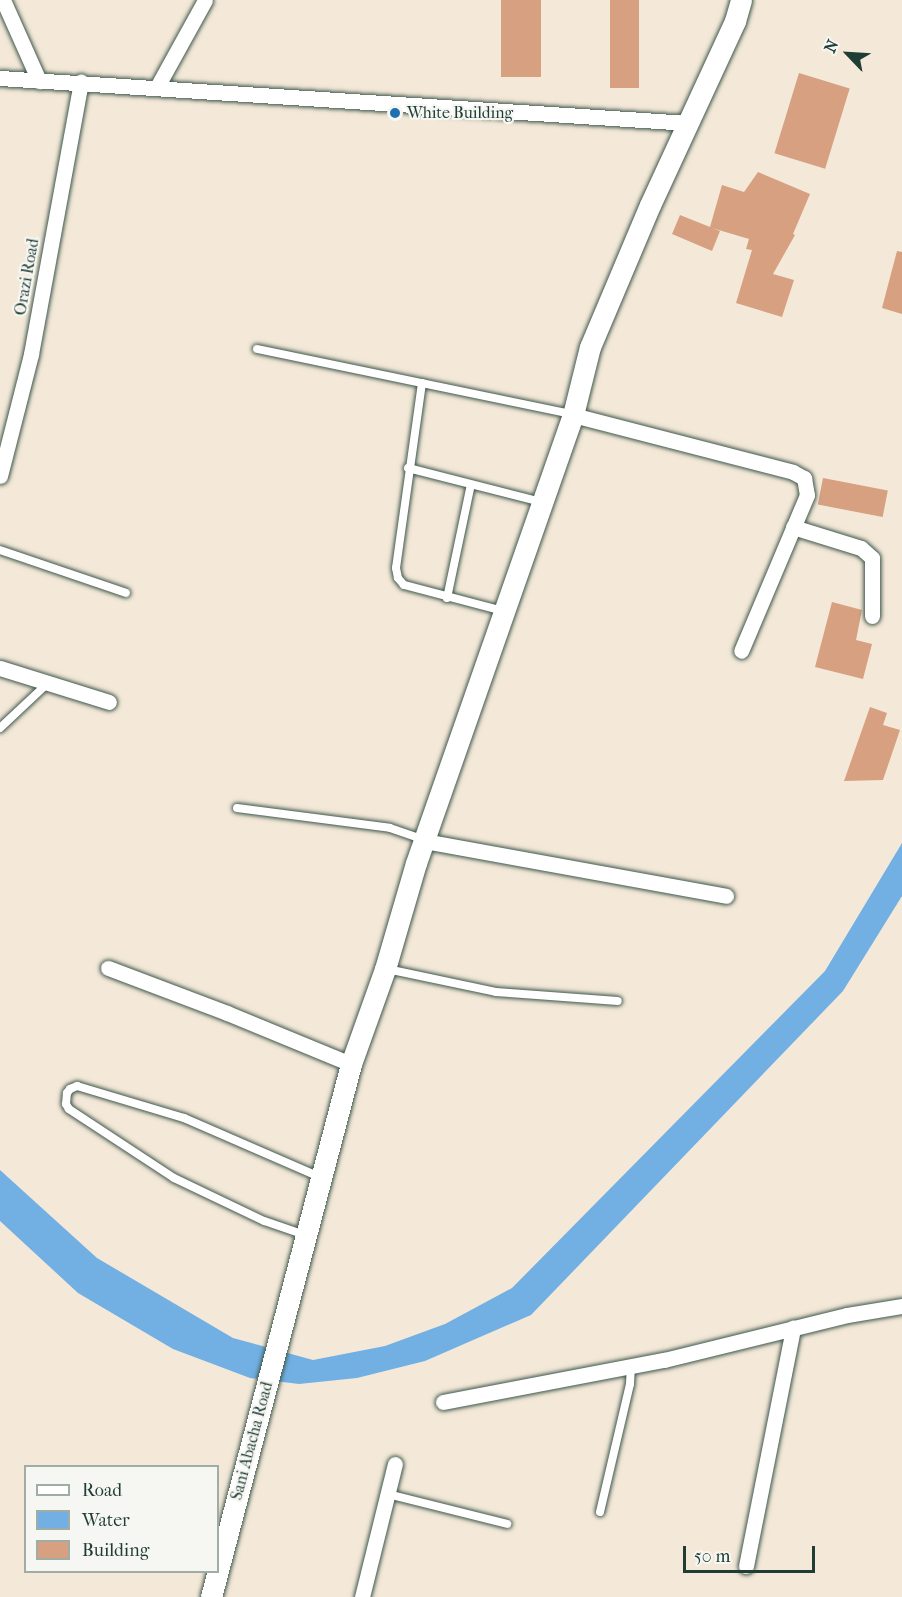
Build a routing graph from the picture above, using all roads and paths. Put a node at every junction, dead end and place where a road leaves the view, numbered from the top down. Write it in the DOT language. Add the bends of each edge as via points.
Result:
graph roads {
  1 [pos="3,0"];
  2 [pos="205,0"];
  3 [pos="741,0"];
  4 [pos="0,78"];
  5 [pos="39,81"];
  6 [pos="81,82"];
  7 [pos="157,87"];
  8 [pos="688,123"];
  9 [pos="257,349"];
  10 [pos="422,383"];
  11 [pos="573,415"];
  12 [pos="408,468"];
  13 [pos="0,476"];
  14 [pos="471,484"];
  15 [pos="542,502"];
  16 [pos="793,526"];
  17 [pos="0,550"];
  18 [pos="126,593"];
  19 [pos="447,598"];
  20 [pos="504,611"];
  21 [pos="872,616"];
  22 [pos="741,651"];
  23 [pos="0,669"];
  24 [pos="48,684"];
  25 [pos="109,702"];
  26 [pos="0,728"];
  27 [pos="237,808"];
  28 [pos="424,840"];
  29 [pos="726,896"];
  30 [pos="108,968"];
  31 [pos="386,969"];
  32 [pos="618,1001"];
  33 [pos="351,1064"];
  34 [pos="321,1178"];
  35 [pos="306,1236"];
  36 [pos="902,1306"];
  37 [pos="793,1328"];
  38 [pos="631,1366"];
  39 [pos="443,1402"];
  40 [pos="395,1464"];
  41 [pos="388,1494"];
  42 [pos="600,1512"];
  43 [pos="507,1524"];
  44 [pos="219,1566"];
  45 [pos="746,1566"];
  46 [pos="217,1573"];
  47 [pos="211,1597"];
  48 [pos="362,1597"];
  1 -- 5 [label="street"];
  2 -- 7 [label="street"];
  3 -- 8 [label="street, Sani Abacha Road"];
  4 -- 5 [label="street"];
  5 -- 6 [label="street"];
  6 -- 7 [label="street"];
  6 -- 13 [label="street, Orazi Road" via="31,354"];
  7 -- 8 [label="street"];
  8 -- 11 [label="street, Sani Abacha Road" via="590,347"];
  9 -- 10 [label="lane"];
  10 -- 11 [label="lane"];
  10 -- 12 [label="lane"];
  11 -- 15 [label="street, Sani Abacha Road"];
  11 -- 16 [label="street" via="793,472 804,478 807,495"];
  12 -- 14 [label="lane"];
  12 -- 19 [label="lane" via="398,578 404,585"];
  14 -- 15 [label="lane"];
  14 -- 19 [label="lane"];
  15 -- 20 [label="street, Sani Abacha Road"];
  16 -- 21 [label="street" via="861,548 872,558"];
  16 -- 22 [label="street"];
  17 -- 18 [label="lane"];
  19 -- 20 [label="lane"];
  20 -- 28 [label="street, Sani Abacha Road"];
  23 -- 24 [label="street"];
  24 -- 25 [label="street"];
  24 -- 26 [label="lane"];
  27 -- 28 [label="lane" via="390,828"];
  28 -- 29 [label="street"];
  28 -- 31 [label="street, Sani Abacha Road"];
  30 -- 33 [label="street"];
  31 -- 32 [label="lane" via="496,992"];
  31 -- 33 [label="street, Sani Abacha Road"];
  33 -- 34 [label="street, Sani Abacha Road"];
  34 -- 35 [label="street, Sani Abacha Road"];
  34 -- 35 [label="lane" via="184,1118 77,1086 67,1094 69,1109 174,1178 264,1221"];
  35 -- 44 [label="street, Sani Abacha Road"];
  36 -- 37 [label="street"];
  37 -- 38 [label="street"];
  37 -- 45 [label="street"];
  38 -- 39 [label="street"];
  38 -- 42 [label="lane"];
  40 -- 41 [label="street"];
  41 -- 43 [label="lane"];
  41 -- 48 [label="street"];
  46 -- 47 [label="street, Sani Abacha Road"];
}
